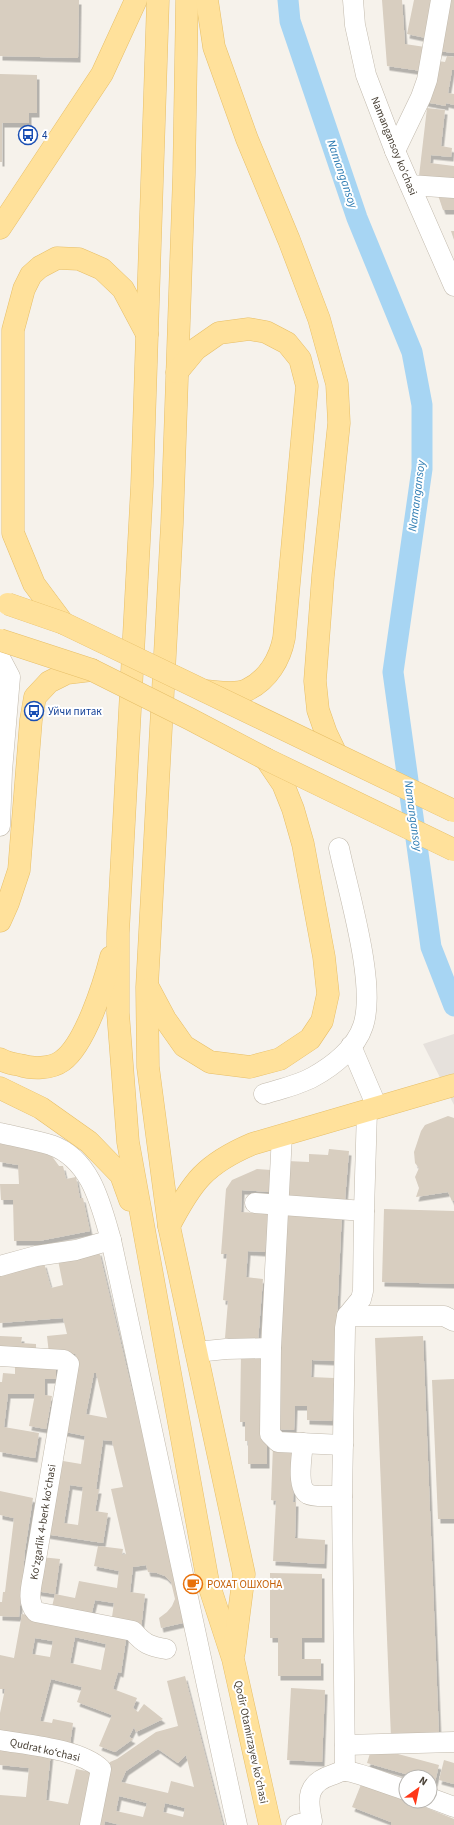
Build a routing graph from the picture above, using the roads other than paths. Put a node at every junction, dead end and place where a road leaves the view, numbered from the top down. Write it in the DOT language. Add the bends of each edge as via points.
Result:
graph roads {
  1 [pos="136,0"];
  2 [pos="158,0"];
  3 [pos="187,0"];
  4 [pos="206,0"];
  5 [pos="353,0"];
  6 [pos="441,0"];
  7 [pos="395,152"];
  8 [pos="410,185"];
  9 [pos="454,188"];
  10 [pos="0,228"];
  11 [pos="454,286"];
  12 [pos="147,334"];
  13 [pos="177,372"];
  14 [pos="4,603"];
  15 [pos="63,623"];
  16 [pos="0,640"];
  17 [pos="0,658"];
  18 [pos="92,670"];
  19 [pos="206,691"];
  20 [pos="336,754"];
  21 [pos="266,759"];
  22 [pos="454,811"];
  23 [pos="0,826"];
  24 [pos="339,848"];
  25 [pos="454,850"];
  26 [pos="3,910"];
  27 [pos="118,933"];
  28 [pos="147,986"];
  29 [pos="351,1046"];
  30 [pos="0,1059"];
  31 [pos="453,1085"];
  32 [pos="0,1088"];
  33 [pos="264,1094"];
  34 [pos="372,1109"];
  35 [pos="0,1133"];
  36 [pos="282,1135"];
  37 [pos="256,1203"];
  38 [pos="279,1205"];
  39 [pos="364,1211"];
  40 [pos="169,1226"];
  41 [pos="111,1240"];
  42 [pos="147,1242"];
  43 [pos="0,1266"];
  44 [pos="180,1280"];
  45 [pos="155,1284"];
  46 [pos="347,1316"];
  47 [pos="454,1321"];
  48 [pos="271,1348"];
  49 [pos="196,1352"];
  50 [pos="0,1356"];
  51 [pos="303,1443"];
  52 [pos="343,1445"];
  53 [pos="342,1496"];
  54 [pos="166,1649"];
  55 [pos="233,1659"];
  56 [pos="0,1740"];
  57 [pos="454,1742"];
  58 [pos="345,1745"];
  59 [pos="345,1771"];
  60 [pos="398,1788"];
  61 [pos="438,1801"];
  62 [pos="454,1808"];
  63 [pos="307,1824"];
  64 [pos="90,1825"];
  65 [pos="237,1825"];
  66 [pos="270,1825"];
  1 -- 10 [label="main road" via="102,74"];
  2 -- 12 [label="main road"];
  3 -- 13 [label="main road"];
  4 -- 20 [label="main road" via="214,47 247,139 319,319 337,384 339,423 315,681 318,710"];
  5 -- 7 [label="street, Namangansoy ko'chasi" via="355,25 366,75"];
  6 -- 7 [label="street" via="427,80"];
  7 -- 8 [label="street, Namangansoy ko'chasi"];
  8 -- 9 [label="street"];
  8 -- 11 [label="street, Namangansoy ko'chasi"];
  12 -- 15 [label="main road" via="123,289 102,269 79,259 57,258 40,267 24,289 13,330 12,533 34,584"];
  12 -- 27 [label="main road" via="142,486"];
  13 -- 19 [label="main road" via="196,349 220,333 249,329 266,332 287,343 300,359 307,386 281,651 276,664 247,690"];
  13 -- 28 [label="main road" via="172,524"];
  14 -- 15 [label="main road, bridge"];
  15 -- 19 [label="main road, bridge"];
  16 -- 18 [label="main road, bridge"];
  17 -- 23 [label="street" via="10,677"];
  18 -- 21 [label="main road, bridge"];
  18 -- 26 [label="main road" via="67,673 49,682 35,697 19,870"];
  19 -- 20 [label="main road, bridge"];
  20 -- 22 [label="main road, bridge"];
  21 -- 25 [label="main road, bridge"];
  21 -- 28 [label="main road" via="283,784 303,844 324,957 328,994 322,1021 310,1040 280,1059 250,1068 210,1062 184,1046 165,1019"];
  24 -- 29 [label="street" via="362,954 367,998 363,1026"];
  27 -- 30 [label="main road" via="105,980 82,1038 62,1061 50,1066 31,1068"];
  27 -- 42 [label="main road" via="118,1013 128,1142"];
  28 -- 40 [label="main road" via="148,1067"];
  29 -- 33 [label="street" via="336,1063 312,1078"];
  29 -- 34 [label="street"];
  31 -- 34 [label="main road"];
  32 -- 42 [label="main road" via="41,1108 89,1142 121,1175"];
  34 -- 36 [label="main road"];
  34 -- 39 [label="street"];
  35 -- 41 [label="street" via="52,1146 77,1162 92,1182 99,1198"];
  36 -- 38 [label="street"];
  36 -- 40 [label="main road" via="227,1154 208,1168 186,1195"];
  37 -- 38 [label="street"];
  38 -- 39 [label="street"];
  38 -- 48 [label="street"];
  39 -- 46 [label="street" via="363,1291 361,1299"];
  40 -- 44 [label="main road"];
  41 -- 43 [label="street"];
  41 -- 65 [label="street"];
  42 -- 45 [label="main road"];
  44 -- 45 [label="main road"];
  44 -- 49 [label="main road"];
  45 -- 55 [label="main road" via="208,1582"];
  46 -- 47 [label="street" via="444,1316"];
  46 -- 52 [label="street"];
  48 -- 49 [label="street"];
  48 -- 51 [label="street" via="270,1434 278,1442"];
  49 -- 55 [label="main road" via="244,1574"];
  50 -- 54 [label="street, Koʻzgarlik 4-berk koʻchasi" via="64,1360 69,1364 34,1571 31,1607 36,1612 133,1631 150,1646"];
  51 -- 52 [label="street"];
  51 -- 53 [label="street" via="301,1483 304,1490 308,1494"];
  52 -- 53 [label="street"];
  53 -- 58 [label="street"];
  55 -- 66 [label="main road, Qodir Otamirzayev koʻchasi"];
  56 -- 64 [label="street, Qudrat koʻchasi" via="76,1754 101,1769"];
  57 -- 58 [label="street"];
  58 -- 59 [label="street"];
  59 -- 60 [label="street"];
  59 -- 63 [label="street" via="324,1777 315,1783 310,1791"];
  61 -- 62 [label="street"];
}
